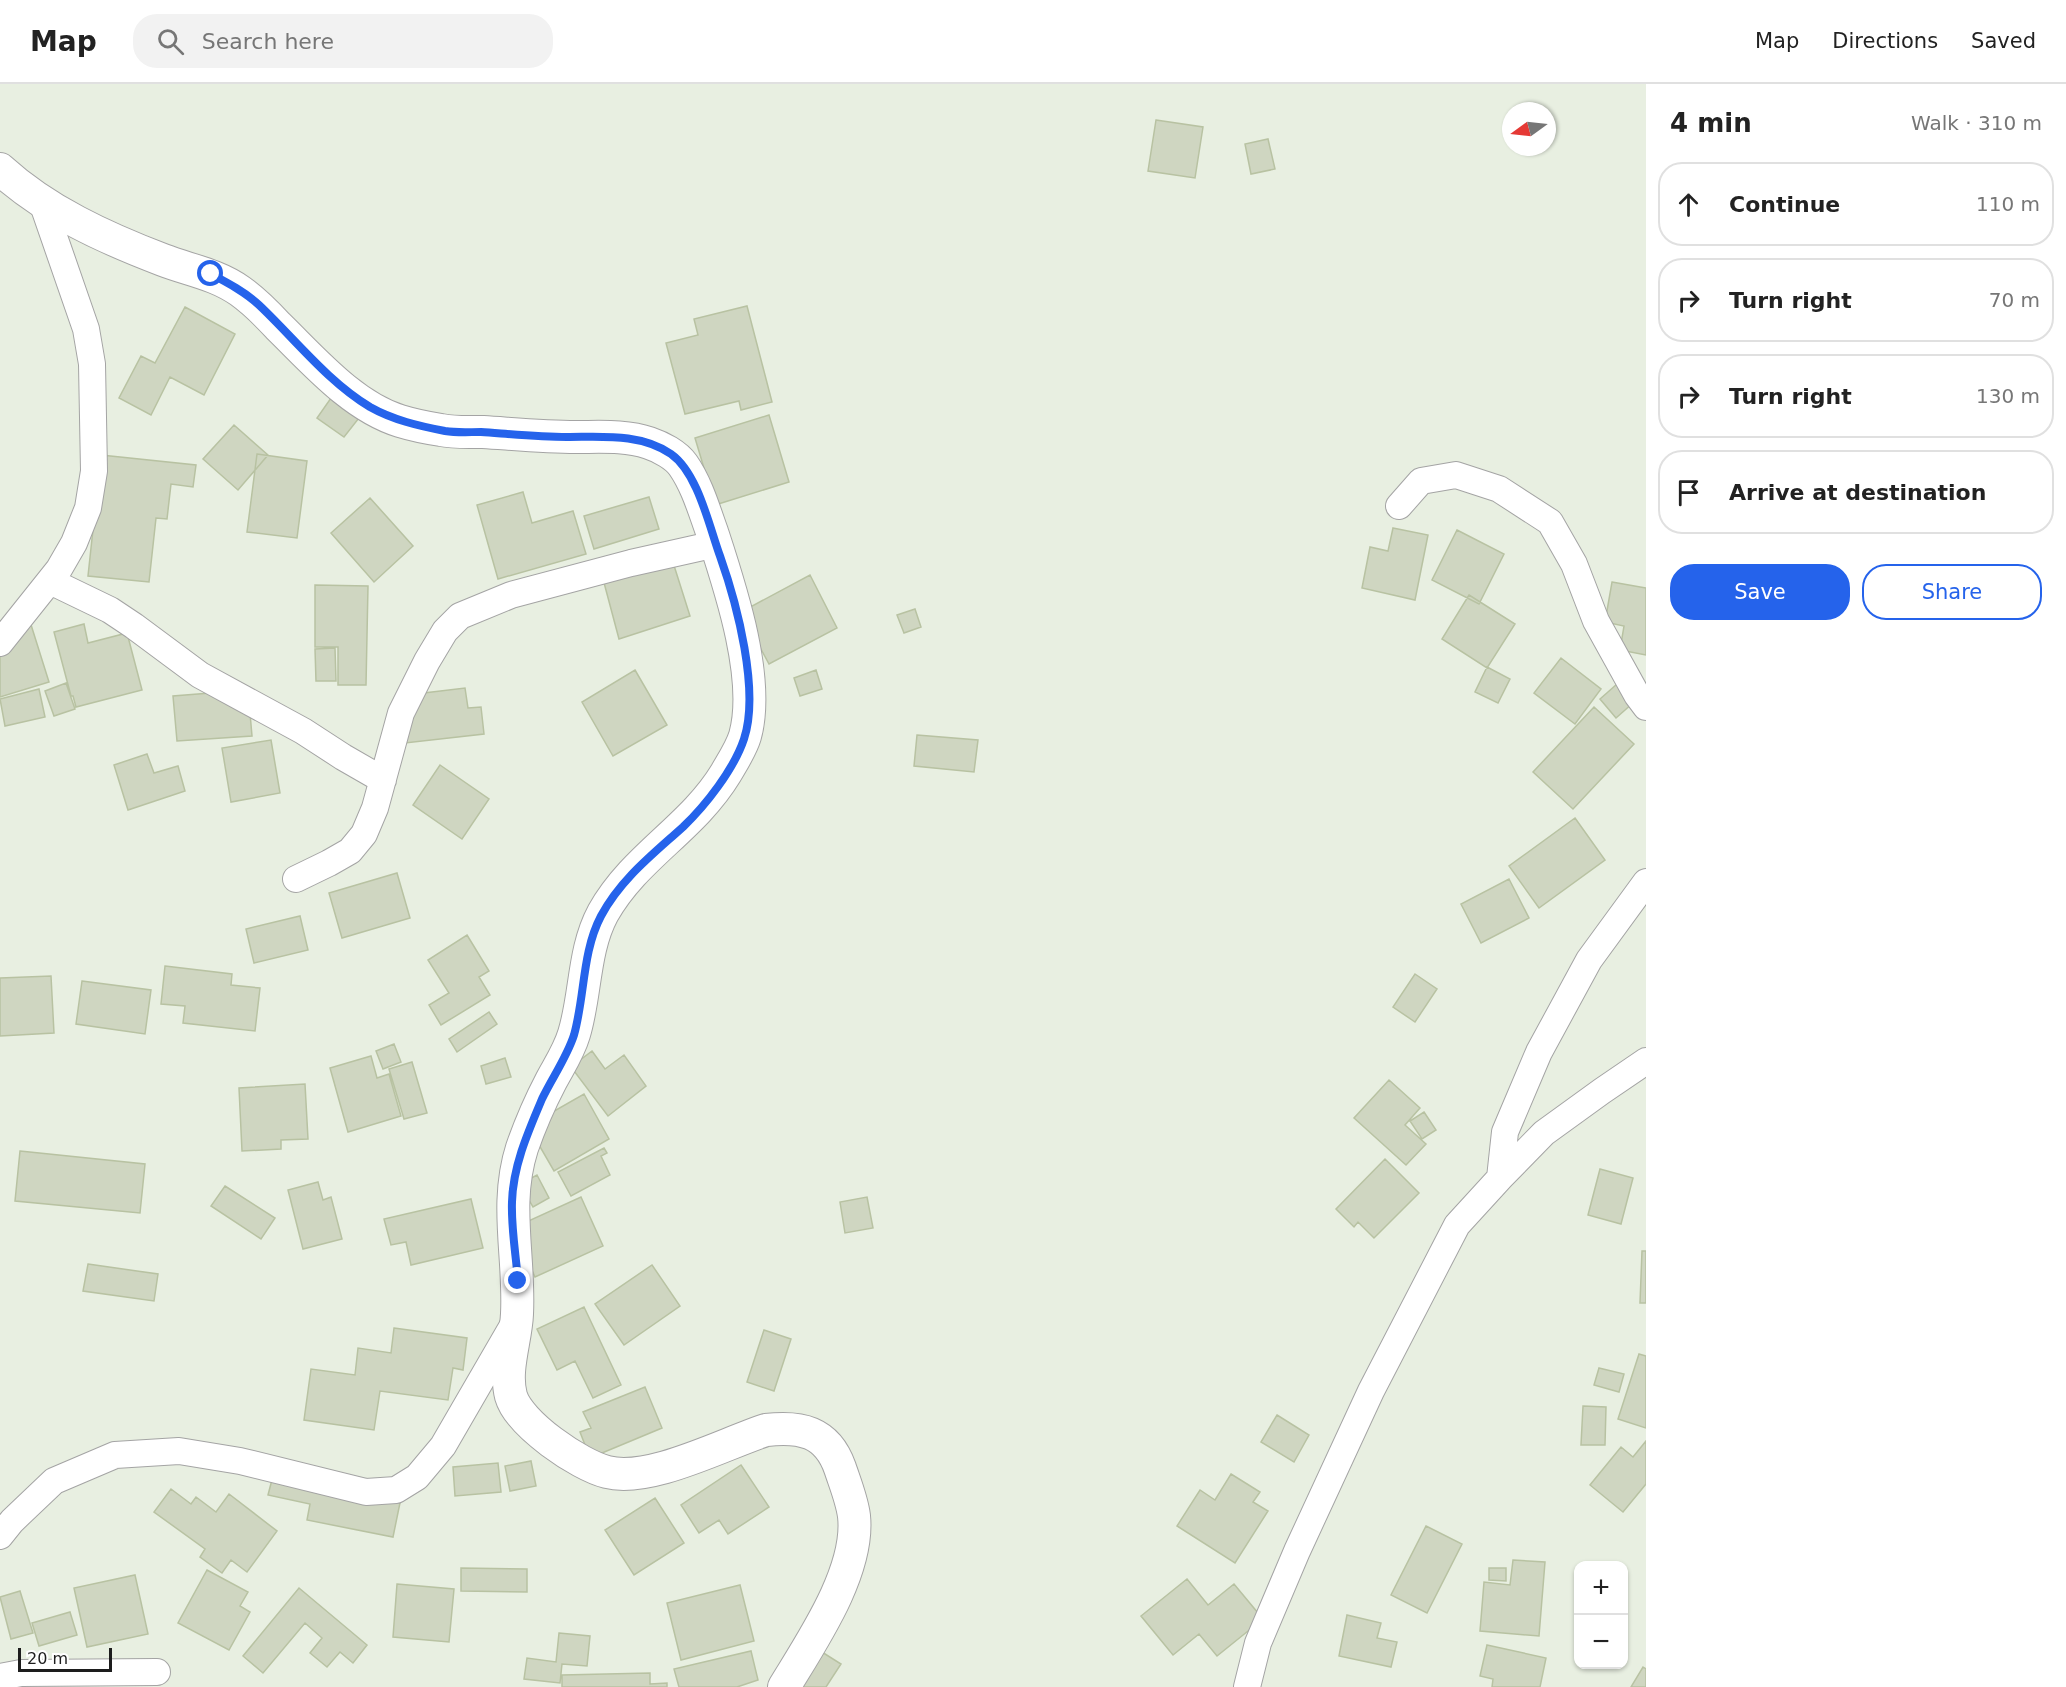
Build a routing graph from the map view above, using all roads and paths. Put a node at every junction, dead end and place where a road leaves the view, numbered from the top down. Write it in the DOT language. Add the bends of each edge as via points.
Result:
graph roads {
  1 [pos="0,169"];
  2 [pos="42,202"];
  3 [pos="1399,506"];
  4 [pos="716,544"];
  5 [pos="50,580"];
  6 [pos="0,643"];
  7 [pos="1646,706"];
  8 [pos="383,780"];
  9 [pos="296,879"];
  10 [pos="1646,882"];
  11 [pos="1646,1061"];
  12 [pos="1500,1178"];
  13 [pos="517,1319"];
  14 [pos="0,1536"];
  15 [pos="158,1672"];
  16 [pos="0,1677"];
  17 [pos="784,1687"];
  18 [pos="1247,1687"];
  1 -- 2 [label="street"];
  2 -- 4 [label="street" via="130,247 211,274 236,288 336,381 369,406 398,420 448,432 624,438 666,450 681,461 693,483"];
  2 -- 5 [label="street" via="86,329 92,364 94,471 88,508 74,543"];
  3 -- 7 [label="street" via="1421,481 1456,475 1499,489 1550,522 1574,564 1596,621"];
  4 -- 8 [label="street" via="511,595 460,616 445,631 401,713"];
  4 -- 13 [label="street" via="746,664 748,719 744,741 709,798 622,883 600,918 587,958 573,1039 532,1123 516,1172 512,1201"];
  5 -- 6 [label="street"];
  5 -- 8 [label="street" via="110,610 200,675"];
  8 -- 9 [label="street" via="364,834 350,851"];
  10 -- 12 [label="street" via="1589,960 1539,1052 1505,1132"];
  11 -- 12 [label="street" via="1544,1133"];
  12 -- 18 [label="street" via="1457,1225 1371,1391 1258,1643"];
  13 -- 14 [label="street" via="443,1446 417,1477 396,1490 366,1492 240,1461 179,1451 115,1455 54,1481"];
  13 -- 17 [label="street" via="509,1381 511,1398 522,1416 544,1437 606,1472 653,1471 747,1436 784,1428 804,1430 823,1441 837,1459 854,1516 853,1548 838,1592"];
  15 -- 16 [label="street" via="21,1673"];
}
